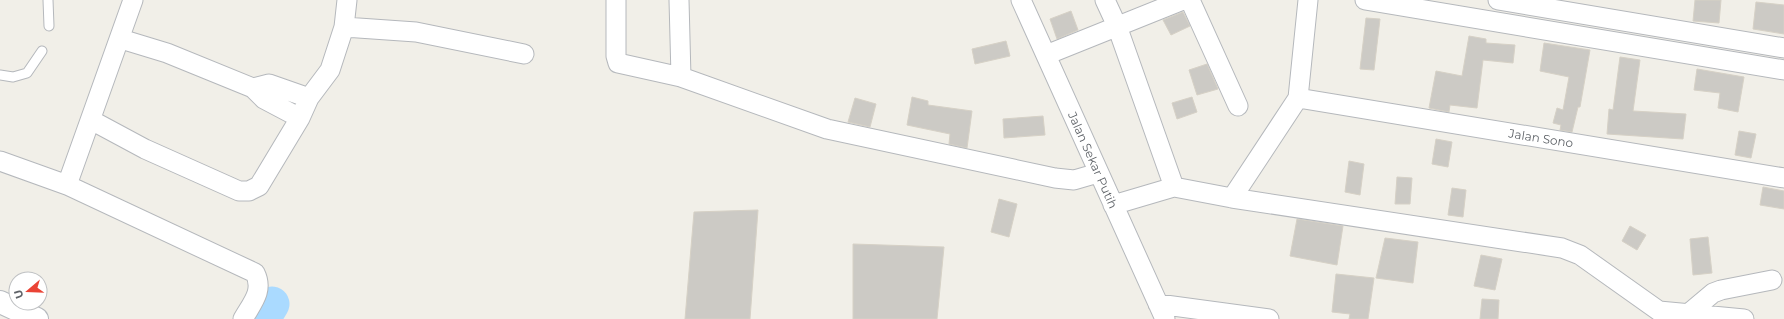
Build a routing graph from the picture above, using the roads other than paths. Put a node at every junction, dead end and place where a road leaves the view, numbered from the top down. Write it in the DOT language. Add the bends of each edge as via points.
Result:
graph roads {
  1 [pos="48,0"];
  2 [pos="133,0"];
  3 [pos="616,0"];
  4 [pos="679,0"];
  5 [pos="1021,0"];
  6 [pos="1105,0"];
  7 [pos="1183,0"];
  8 [pos="1190,0"];
  9 [pos="1308,0"];
  10 [pos="1366,0"];
  11 [pos="1498,0"];
  12 [pos="342,2"];
  13 [pos="1423,5"];
  14 [pos="49,26"];
  15 [pos="1117,26"];
  16 [pos="344,27"];
  17 [pos="121,39"];
  18 [pos="1784,48"];
  19 [pos="42,51"];
  20 [pos="524,54"];
  21 [pos="1046,55"];
  22 [pos="1784,70"];
  23 [pos="0,75"];
  24 [pos="681,77"];
  25 [pos="253,88"];
  26 [pos="309,98"];
  27 [pos="1298,98"];
  28 [pos="1238,106"];
  29 [pos="300,118"];
  30 [pos="91,120"];
  31 [pos="0,161"];
  32 [pos="1098,173"];
  33 [pos="1784,178"];
  34 [pos="68,185"];
  35 [pos="1174,187"];
  36 [pos="1229,197"];
  37 [pos="1113,205"];
  38 [pos="1772,280"];
  39 [pos="0,302"];
  40 [pos="1161,311"];
  41 [pos="1688,314"];
  42 [pos="1658,315"];
  43 [pos="36,319"];
  44 [pos="243,319"];
  45 [pos="1269,319"];
  46 [pos="1744,319"];
  1 -- 14 [label="lane"];
  2 -- 17 [label="street"];
  3 -- 24 [label="street" via="618,63"];
  4 -- 24 [label="street"];
  5 -- 21 [label="street, Jalan Sekar Putih"];
  6 -- 15 [label="street"];
  7 -- 15 [label="street"];
  8 -- 28 [label="street"];
  9 -- 27 [label="street"];
  10 -- 13 [label="street"];
  11 -- 18 [label="street"];
  12 -- 16 [label="street"];
  13 -- 22 [label="street"];
  15 -- 21 [label="street"];
  15 -- 35 [label="street"];
  16 -- 20 [label="street" via="416,32"];
  16 -- 26 [label="street" via="330,70"];
  17 -- 25 [label="street" via="167,53"];
  17 -- 30 [label="street"];
  19 -- 23 [label="lane" via="27,73 13,77"];
  21 -- 32 [label="street, Jalan Sekar Putih"];
  24 -- 32 [label="street" via="827,129 1055,178 1074,180"];
  25 -- 26 [label="street" via="269,84"];
  25 -- 29 [label="street" via="264,99"];
  26 -- 29 [label="street"];
  27 -- 33 [label="street, Jalan Sono"];
  27 -- 36 [label="street"];
  29 -- 30 [label="street" via="259,186 249,191 239,191 145,149"];
  30 -- 34 [label="street"];
  31 -- 34 [label="street"];
  32 -- 37 [label="street, Jalan Sekar Putih"];
  34 -- 44 [label="street" via="254,273 259,282 258,292"];
  35 -- 36 [label="street"];
  35 -- 37 [label="street"];
  36 -- 42 [label="street" via="1562,248 1580,255"];
  37 -- 40 [label="street, Jalan Sekar Putih"];
  38 -- 41 [label="street" via="1712,293"];
  39 -- 43 [label="main road"];
  40 -- 45 [label="street"];
  41 -- 42 [label="street"];
  41 -- 46 [label="street"];
}
